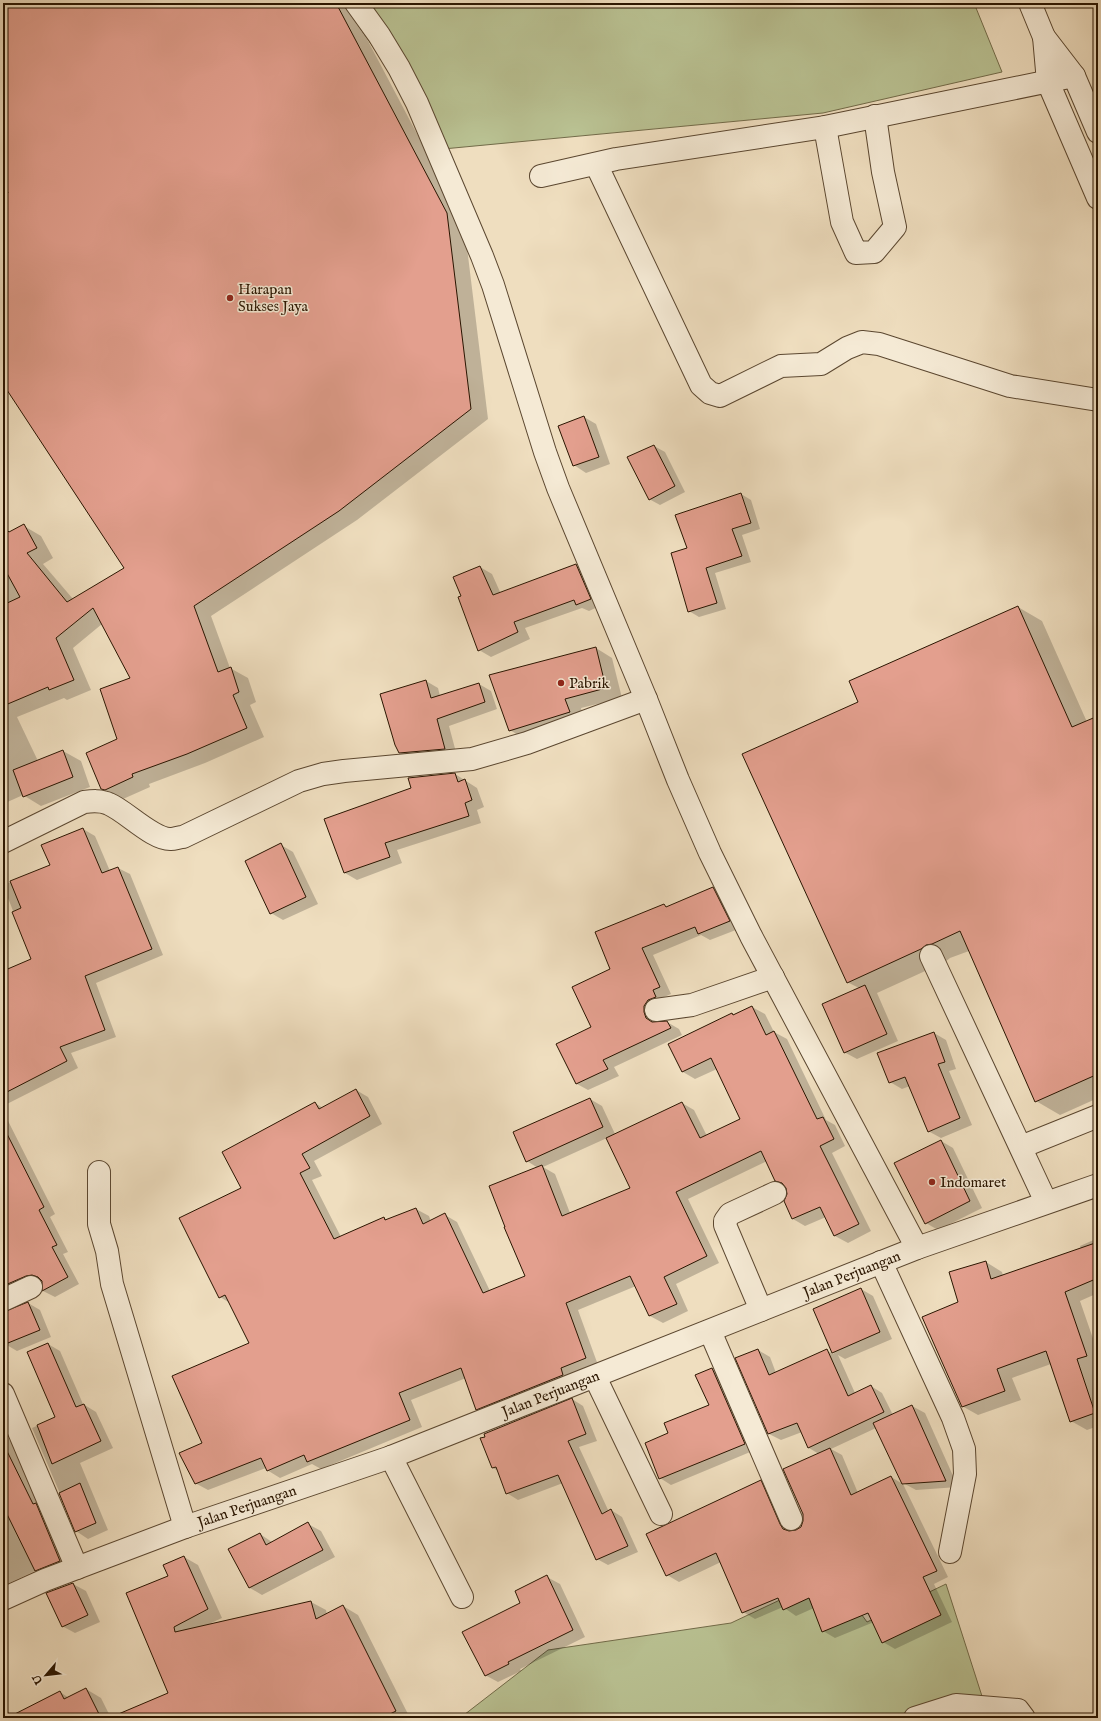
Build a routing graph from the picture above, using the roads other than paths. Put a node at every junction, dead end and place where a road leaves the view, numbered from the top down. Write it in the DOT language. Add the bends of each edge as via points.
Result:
graph roads {
  1 [pos="356,3"];
  2 [pos="1030,3"];
  3 [pos="1044,37"];
  4 [pos="1074,76"];
  5 [pos="1048,82"];
  6 [pos="875,116"];
  7 [pos="825,126"];
  8 [pos="1098,132"];
  9 [pos="596,164"];
  10 [pos="541,176"];
  11 [pos="1098,198"];
  12 [pos="1098,400"];
  13 [pos="646,699"];
  14 [pos="3,842"];
  15 [pos="931,956"];
  16 [pos="773,977"];
  17 [pos="656,1010"];
  18 [pos="1098,1116"];
  19 [pos="1021,1147"];
  20 [pos="99,1172"];
  21 [pos="1098,1185"];
  22 [pos="774,1193"];
  23 [pos="1046,1202"];
  24 [pos="917,1248"];
  25 [pos="881,1262"];
  26 [pos="32,1287"];
  27 [pos="3,1300"];
  28 [pos="761,1310"];
  29 [pos="710,1331"];
  30 [pos="595,1377"];
  31 [pos="3,1394"];
  32 [pos="391,1457"];
  33 [pos="661,1514"];
  34 [pos="791,1519"];
  35 [pos="185,1528"];
  36 [pos="950,1552"];
  37 [pos="77,1568"];
  38 [pos="462,1597"];
  39 [pos="3,1599"];
  40 [pos="915,1718"];
  41 [pos="1024,1718"];
  1 -- 13 [label="street" via="379,35 417,103 482,256 547,459"];
  2 -- 3 [label="street"];
  3 -- 4 [label="street"];
  3 -- 5 [label="street"];
  4 -- 5 [label="street"];
  4 -- 8 [label="street"];
  5 -- 6 [label="street"];
  5 -- 11 [label="street"];
  6 -- 7 [label="street"];
  6 -- 7 [label="street" via="883,172 895,227 874,252 856,253 842,222"];
  7 -- 9 [label="street"];
  9 -- 10 [label="street"];
  9 -- 12 [label="street" via="701,385 710,393 720,396 781,366 821,364 862,342 879,344 1010,386"];
  13 -- 14 [label="street" via="527,743 472,759 344,771 299,781 170,840 159,838 120,810 98,801 84,802"];
  13 -- 16 [label="street" via="710,853"];
  15 -- 19 [label="street"];
  16 -- 17 [label="street" via="692,1005"];
  16 -- 24 [label="street"];
  18 -- 19 [label="street"];
  19 -- 23 [label="street"];
  20 -- 35 [label="street" via="99,1224 107,1251 112,1284"];
  21 -- 23 [label="street, Jalan Perjuangan"];
  22 -- 28 [label="street" via="730,1214 725,1221"];
  23 -- 24 [label="street, Jalan Perjuangan"];
  24 -- 25 [label="street, Jalan Perjuangan"];
  25 -- 28 [label="street, Jalan Perjuangan"];
  25 -- 36 [label="street" via="950,1411 964,1449 965,1474"];
  26 -- 27 [label="street"];
  28 -- 29 [label="street, Jalan Perjuangan"];
  29 -- 30 [label="street, Jalan Perjuangan"];
  29 -- 34 [label="street"];
  30 -- 32 [label="street, Jalan Perjuangan"];
  30 -- 33 [label="street"];
  31 -- 37 [label="street"];
  32 -- 35 [label="street, Jalan Perjuangan"];
  32 -- 38 [label="street"];
  35 -- 37 [label="street, Jalan Perjuangan"];
  37 -- 39 [label="street, Jalan Perjuangan"];
  40 -- 41 [label="street" via="956,1705 1018,1710"];
}
